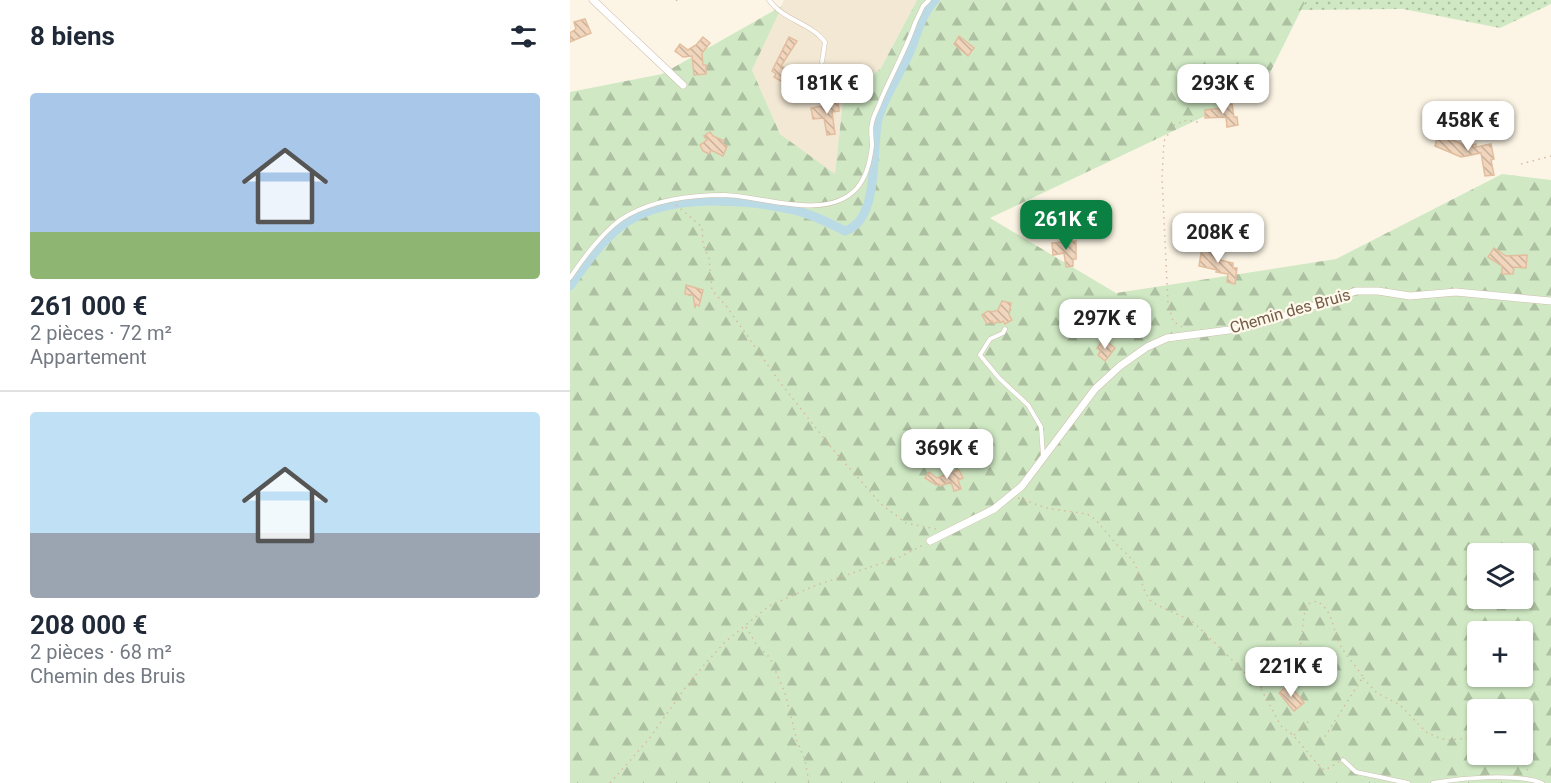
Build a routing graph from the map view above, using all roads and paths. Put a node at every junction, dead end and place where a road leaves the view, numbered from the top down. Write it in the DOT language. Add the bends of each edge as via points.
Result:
graph roads {
  1 [pos="593,0"];
  2 [pos="769,0"];
  3 [pos="929,0"];
  4 [pos="822,62"];
  5 [pos="683,85"];
  6 [pos="1202,123"];
  7 [pos="1551,156"];
  8 [pos="1521,164"];
  9 [pos="671,201"];
  10 [pos="570,278"];
  11 [pos="1551,301"];
  12 [pos="1005,329"];
  13 [pos="1193,334"];
  14 [pos="1043,460"];
  15 [pos="1013,494"];
  16 [pos="948,532"];
  17 [pos="930,541"];
  18 [pos="746,627"];
  19 [pos="1299,650"];
  20 [pos="1267,668"];
  21 [pos="1363,677"];
  22 [pos="1261,689"];
  23 [pos="1309,721"];
  24 [pos="1293,735"];
  25 [pos="1324,738"];
  26 [pos="1467,738"];
  27 [pos="1343,760"];
  28 [pos="1524,765"];
  29 [pos="1533,779"];
  30 [pos="610,783"];
  31 [pos="809,783"];
  32 [pos="1408,783"];
  33 [pos="1433,783"];
  34 [pos="1542,783"];
  1 -- 5 [label="street"];
  2 -- 4 [label="lane" via="778,11 820,36 825,42"];
  3 -- 10 [label="lane" via="915,22 872,124 868,170 857,189 840,200 820,204 798,205 724,195 659,202 626,215 586,255"];
  6 -- 13 [label="path" via="1187,120 1174,125 1164,141 1168,304 1173,321"];
  7 -- 8 [label="path"];
  9 -- 16 [label="path" via="702,227 712,290 830,446 881,504 906,523"];
  11 -- 13 [label="street, Chemin des Bruis" via="1456,292 1410,296 1356,291 1276,319"];
  12 -- 14 [label="lane" via="990,339 980,355 1028,405 1041,427"];
  13 -- 14 [label="street, Chemin des Bruis" via="1167,338 1120,366 1095,389"];
  14 -- 15 [label="street, Chemin des Bruis"];
  15 -- 16 [label="street, Chemin des Bruis" via="994,509"];
  15 -- 22 [label="path" via="1038,505 1087,513 1096,520 1135,564 1150,600 1192,621"];
  16 -- 17 [label="street, Chemin des Bruis"];
  17 -- 18 [label="path" via="900,557 769,606"];
  18 -- 30 [label="path" via="705,664 650,739"];
  18 -- 31 [label="path" via="770,658 785,693"];
  19 -- 21 [label="path" via="1305,609 1317,601 1331,617 1340,644"];
  20 -- 22 [label="path"];
  21 -- 25 [label="path"];
  21 -- 26 [label="path" via="1377,693 1400,705 1426,732 1449,740"];
  22 -- 24 [label="path" via="1281,726"];
  23 -- 24 [label="path"];
  24 -- 27 [label="path" via="1322,769"];
  27 -- 32 [label="lane" via="1356,772"];
  28 -- 29 [label="path"];
  29 -- 33 [label="lane"];
  29 -- 34 [label="lane"];
}
